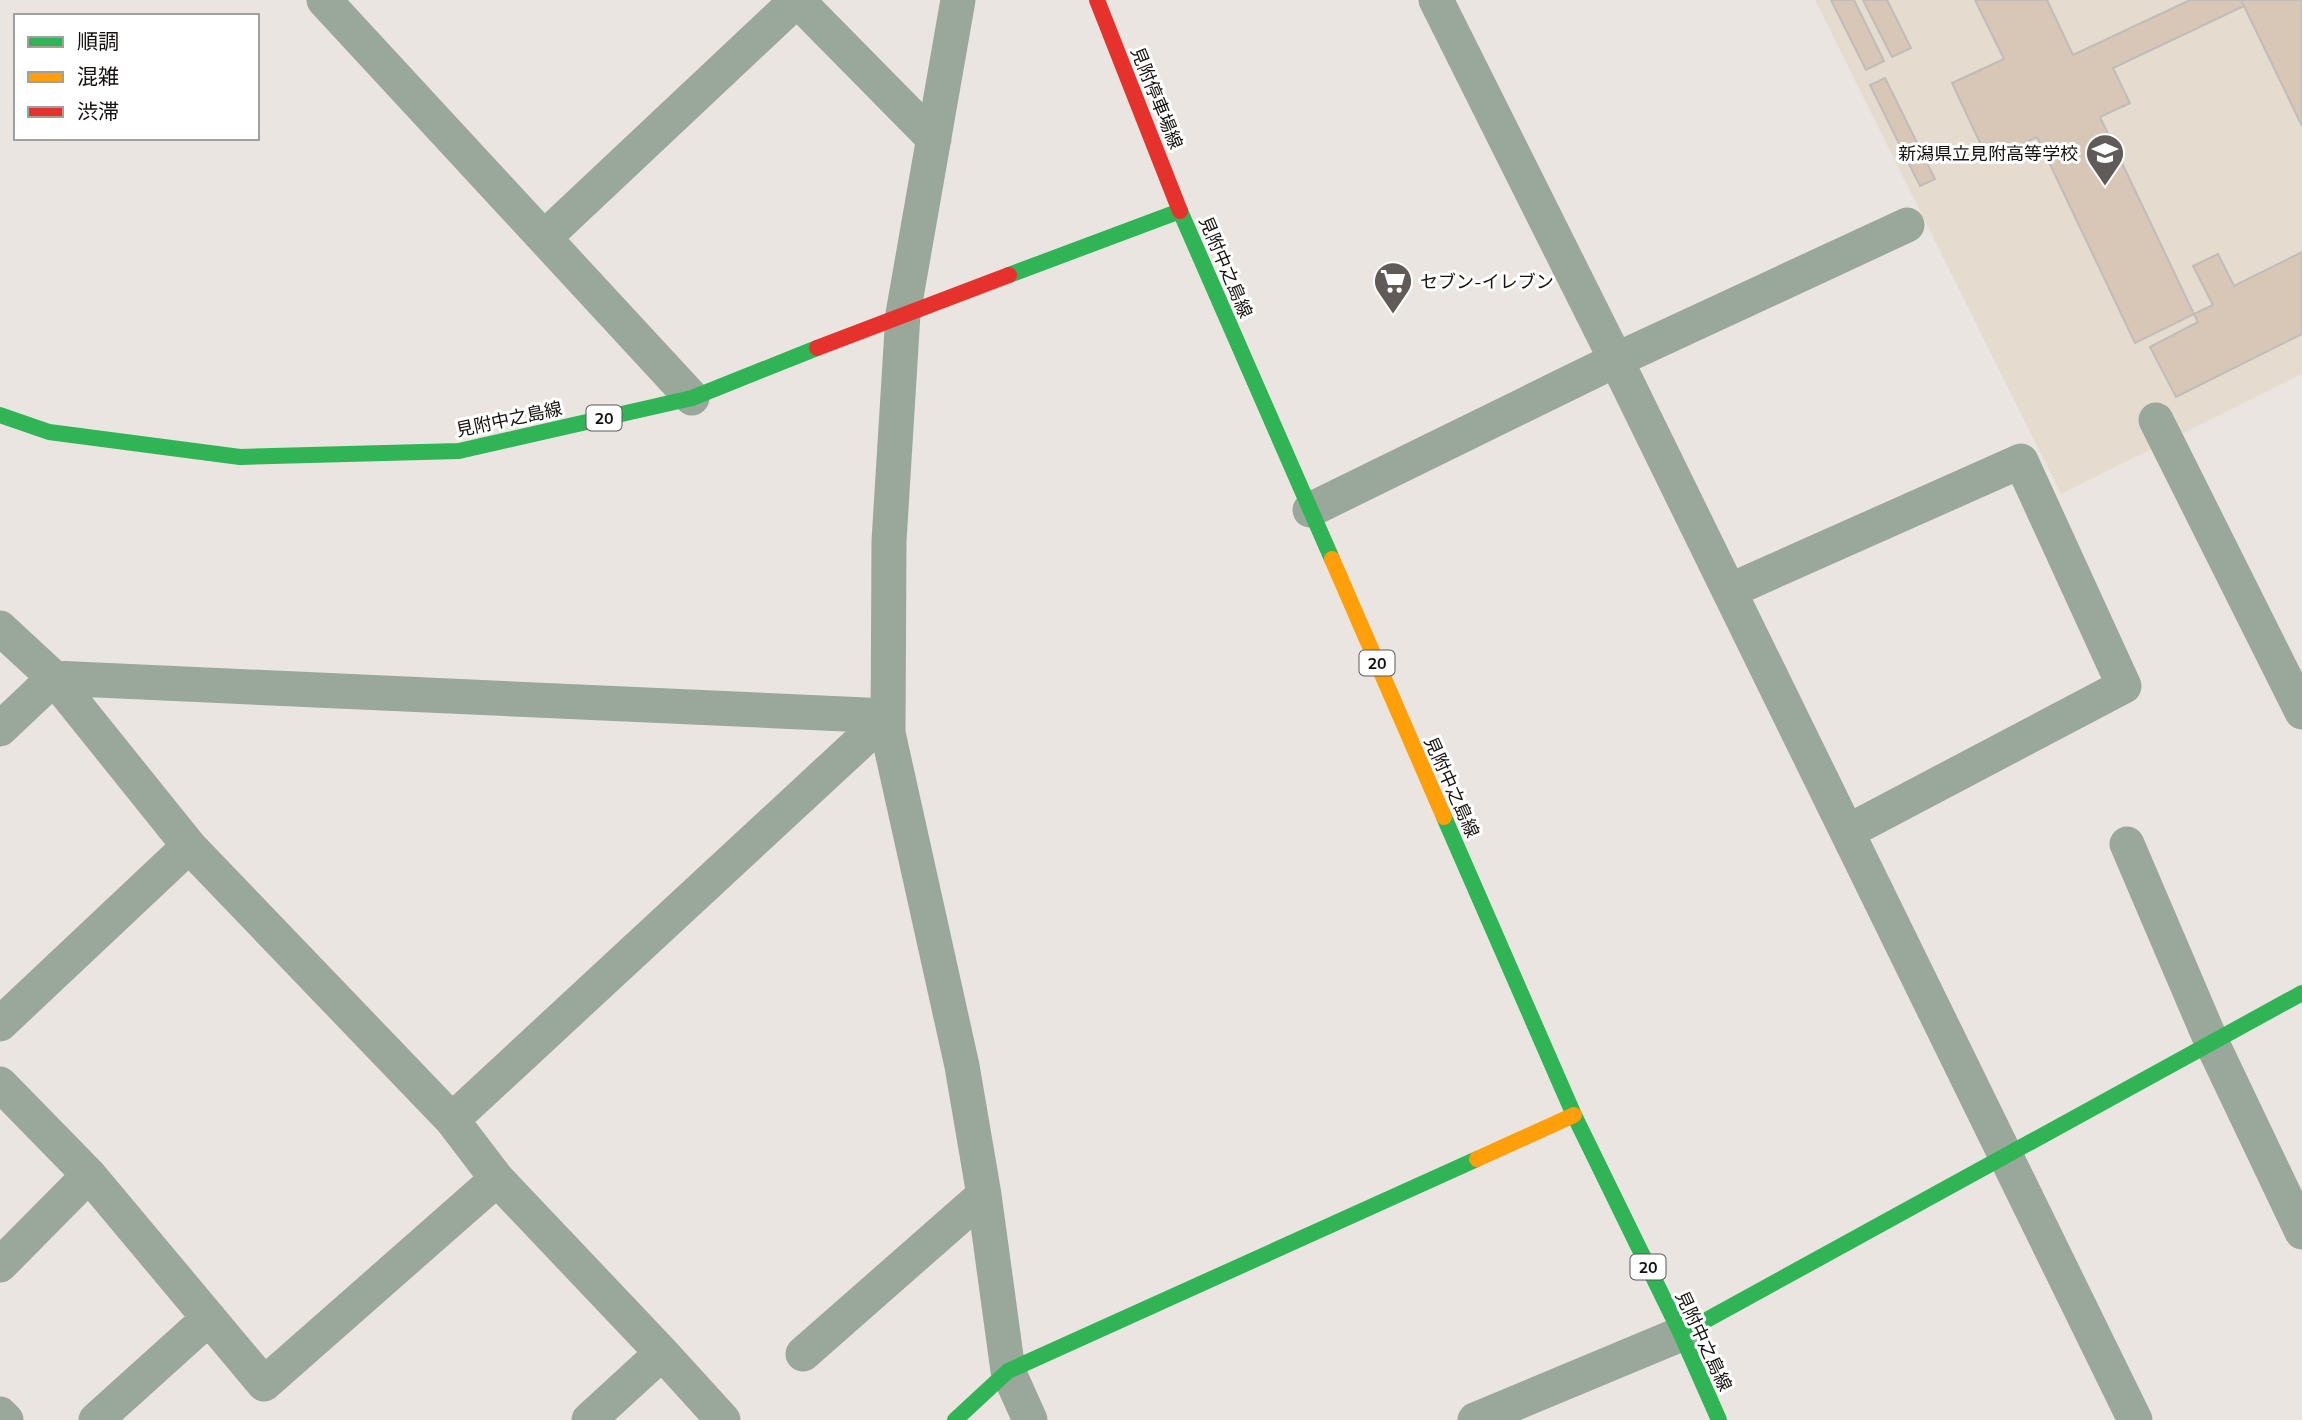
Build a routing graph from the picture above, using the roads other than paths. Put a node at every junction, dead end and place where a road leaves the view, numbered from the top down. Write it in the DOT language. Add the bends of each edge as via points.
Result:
graph roads {
  1 [pos="324,0"];
  2 [pos="958,0"];
  3 [pos="1097,0"];
  4 [pos="1436,0"];
  5 [pos="934,139"];
  6 [pos="1180,211"];
  7 [pos="1907,225"];
  8 [pos="544,238"];
  9 [pos="903,314"];
  10 [pos="1616,360"];
  11 [pos="692,398"];
  12 [pos="0,415"];
  13 [pos="2156,420"];
  14 [pos="1310,510"];
  15 [pos="1729,591"];
  16 [pos="0,628"];
  17 [pos="54,678"];
  18 [pos="2302,712"];
  19 [pos="888,716"];
  20 [pos="0,729"];
  21 [pos="1847,832"];
  22 [pos="2127,844"];
  23 [pos="189,846"];
  24 [pos="2302,993"];
  25 [pos="0,1024"];
  26 [pos="2211,1042"];
  27 [pos="0,1084"];
  28 [pos="1574,1115"];
  29 [pos="452,1120"];
  30 [pos="2006,1156"];
  31 [pos="89,1175"];
  32 [pos="497,1179"];
  33 [pos="984,1195"];
  34 [pos="2302,1232"];
  35 [pos="0,1265"];
  36 [pos="209,1318"];
  37 [pos="1681,1334"];
  38 [pos="662,1353"];
  39 [pos="803,1354"];
  40 [pos="1008,1371"];
  41 [pos="0,1414"];
  42 [pos="6,1420"];
  43 [pos="96,1420"];
  44 [pos="589,1420"];
  45 [pos="723,1420"];
  46 [pos="955,1420"];
  47 [pos="1030,1420"];
  48 [pos="1475,1420"];
  49 [pos="1719,1420"];
  50 [pos="2135,1420"];
  1 -- 8 [label="street"];
  2 -- 5 [label="street"];
  3 -- 6 [label="main road, 見附停車場線"];
  4 -- 10 [label="street"];
  5 -- 8 [label="street" via="797,0"];
  5 -- 9 [label="street"];
  6 -- 9 [label="main road, 見附中之島線 / 20"];
  6 -- 14 [label="main road, 見附中之島線 / 20"];
  7 -- 10 [label="street"];
  8 -- 11 [label="street"];
  9 -- 11 [label="main road, 見附中之島線 / 20"];
  9 -- 19 [label="street" via="889,541"];
  10 -- 14 [label="street"];
  10 -- 15 [label="street"];
  11 -- 12 [label="main road, 見附中之島線 / 20" via="459,451 240,457 49,432"];
  13 -- 18 [label="street"];
  14 -- 28 [label="main road, 見附中之島線 / 20"];
  15 -- 21 [label="street"];
  15 -- 21 [label="street" via="2021,461 2124,686"];
  16 -- 17 [label="street"];
  17 -- 19 [label="street"];
  17 -- 20 [label="street"];
  17 -- 23 [label="street"];
  19 -- 29 [label="street"];
  19 -- 33 [label="street" via="888,733 962,1066"];
  21 -- 30 [label="street"];
  22 -- 26 [label="street"];
  23 -- 25 [label="street"];
  23 -- 29 [label="street"];
  24 -- 26 [label="main road"];
  26 -- 30 [label="main road"];
  26 -- 34 [label="street"];
  27 -- 31 [label="street"];
  28 -- 37 [label="main road, 見附中之島線 / 20"];
  28 -- 40 [label="main road"];
  29 -- 32 [label="street"];
  30 -- 37 [label="main road"];
  30 -- 50 [label="street"];
  31 -- 35 [label="street"];
  31 -- 36 [label="street"];
  32 -- 36 [label="street" via="264,1384"];
  32 -- 38 [label="street"];
  33 -- 39 [label="street"];
  33 -- 40 [label="street"];
  36 -- 43 [label="street"];
  37 -- 48 [label="street"];
  37 -- 49 [label="main road, 見附中之島線 / 20"];
  38 -- 44 [label="street"];
  38 -- 45 [label="street"];
  40 -- 46 [label="main road"];
  40 -- 47 [label="street"];
  41 -- 42 [label="street"];
}
